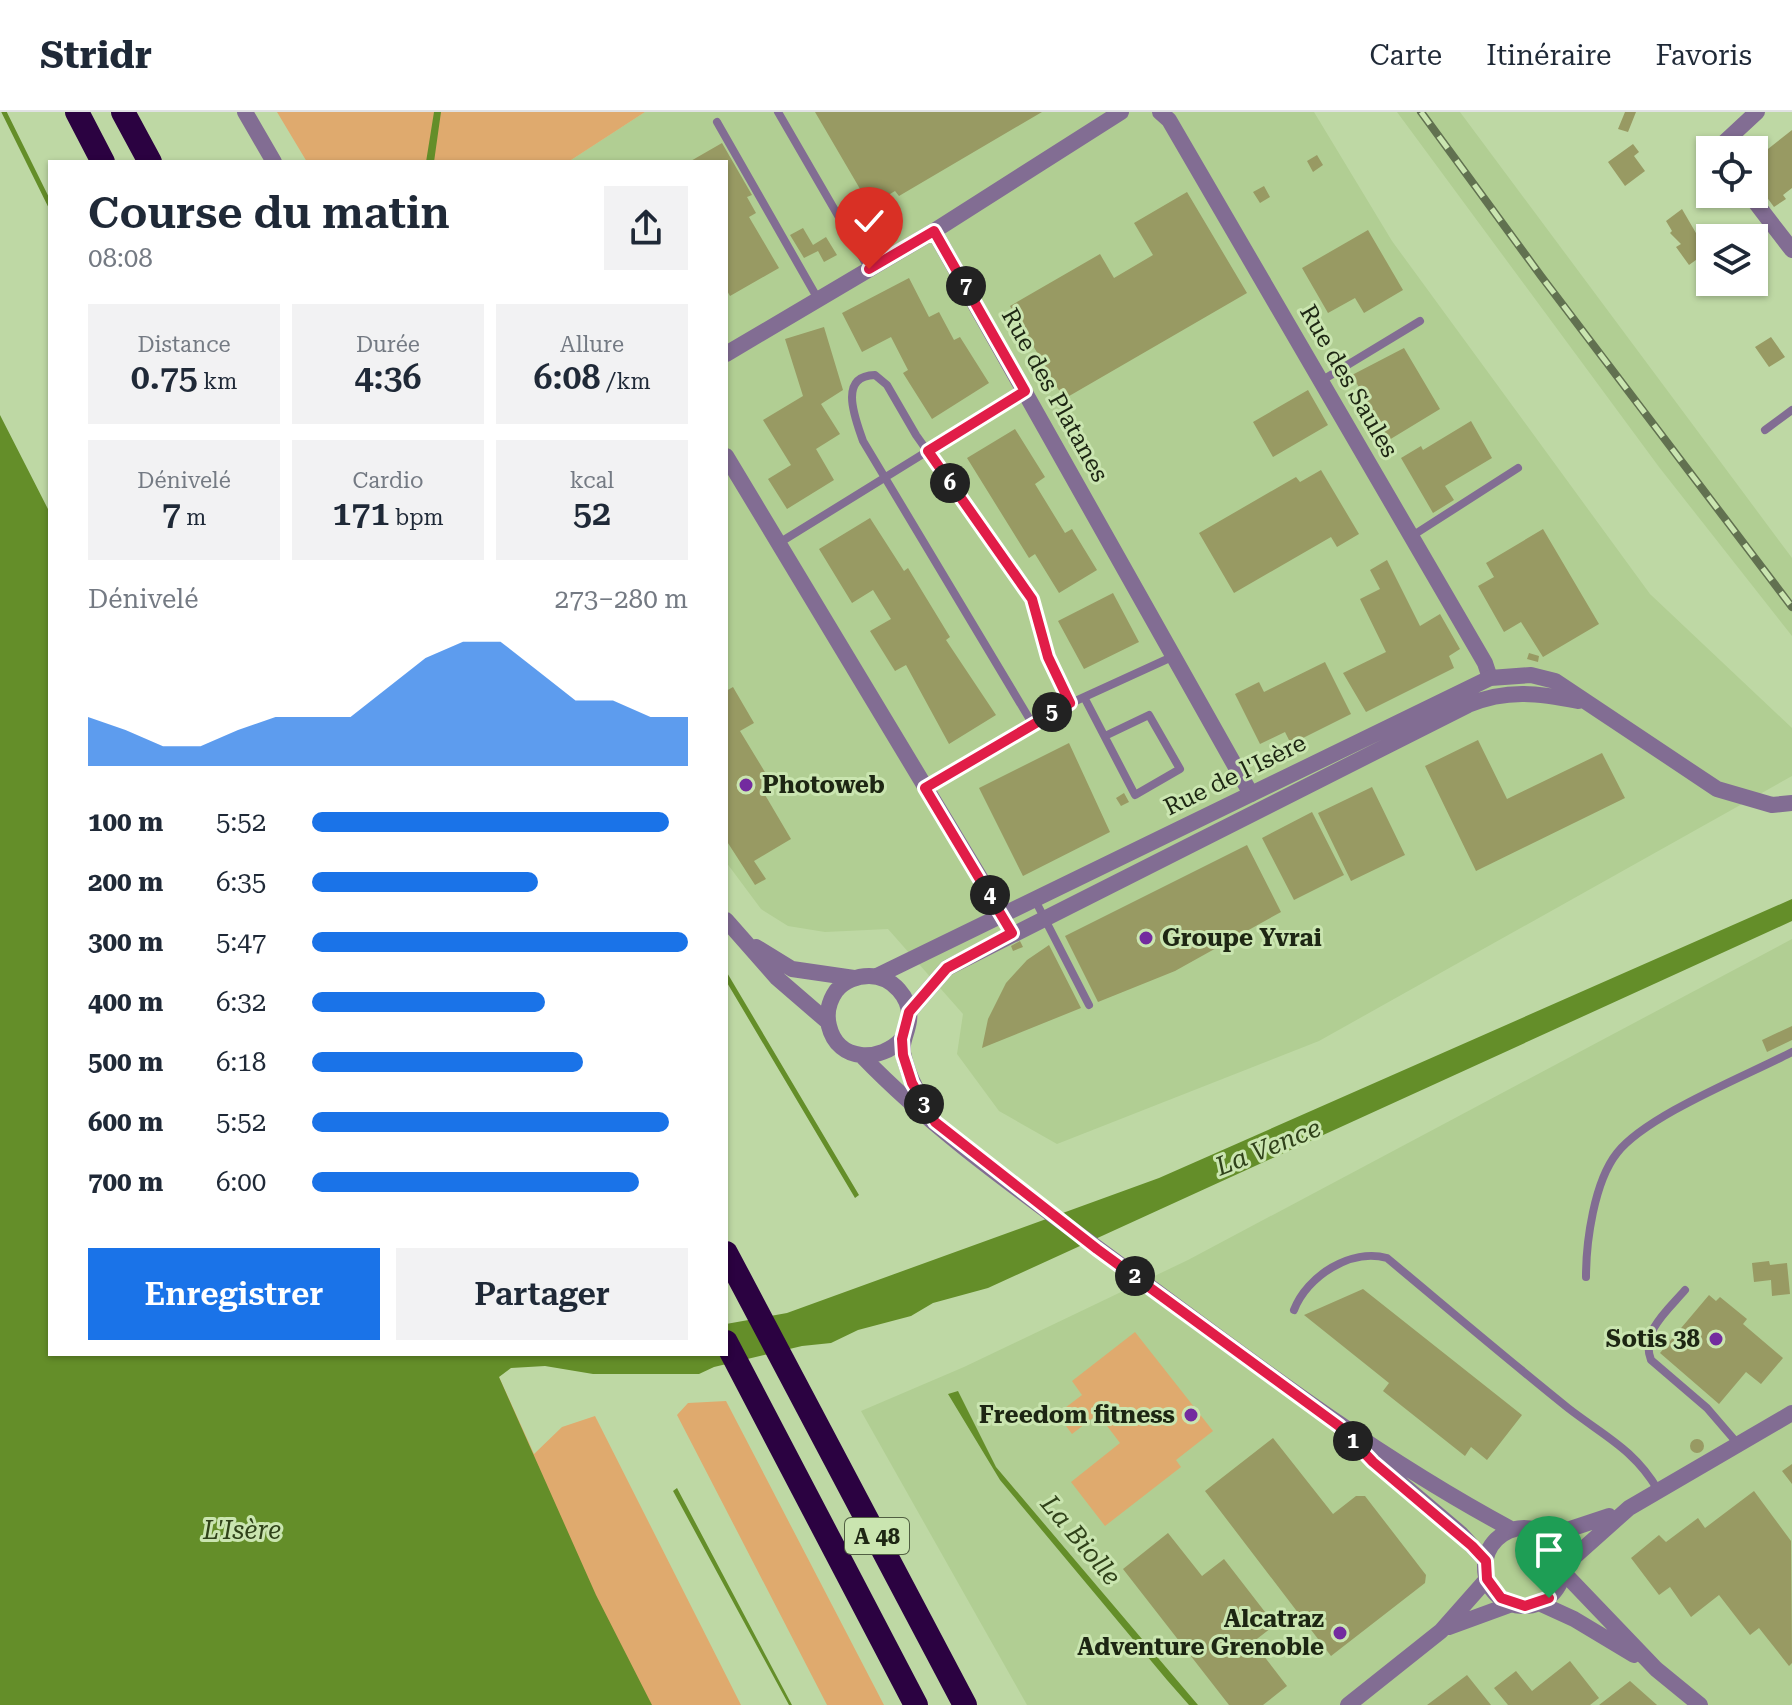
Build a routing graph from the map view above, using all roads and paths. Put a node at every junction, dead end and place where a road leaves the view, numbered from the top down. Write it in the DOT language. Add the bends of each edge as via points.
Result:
graph roads {
  1 [pos="77,112"];
  2 [pos="123,112"];
  3 [pos="245,112"];
  4 [pos="778,112"];
  5 [pos="1121,112"];
  6 [pos="1160,112"];
  7 [pos="1757,112"];
  8 [pos="717,122"];
  9 [pos="1731,136"];
  10 [pos="102,160"];
  11 [pos="149,160"];
  12 [pos="273,160"];
  13 [pos="1760,208"];
  14 [pos="934,231"];
  15 [pos="1792,250"];
  16 [pos="869,269"];
  17 [pos="818,299"];
  18 [pos="1420,321"];
  19 [pos="728,353"];
  20 [pos="1321,381"];
  21 [pos="1025,391"];
  22 [pos="1792,410"];
  23 [pos="1765,430"];
  24 [pos="928,451"];
  25 [pos="728,459"];
  26 [pos="1518,468"];
  27 [pos="884,478"];
  28 [pos="1411,537"];
  29 [pos="779,544"];
  30 [pos="1174,656"];
  31 [pos="1490,678"];
  32 [pos="1084,697"];
  33 [pos="1479,700"];
  34 [pos="1070,703"];
  35 [pos="1587,703"];
  36 [pos="1032,723"];
  37 [pos="1105,736"];
  38 [pos="925,788"];
  39 [pos="1251,794"];
  40 [pos="1792,803"];
  41 [pos="1035,900"];
  42 [pos="1003,916"];
  43 [pos="1044,917"];
  44 [pos="728,923"];
  45 [pos="1012,933"];
  46 [pos="877,976"];
  47 [pos="854,978"];
  48 [pos="1089,1005"];
  49 [pos="909,1012"];
  50 [pos="828,1022"];
  51 [pos="902,1039"];
  52 [pos="1792,1052"];
  53 [pos="862,1056"];
  54 [pos="935,1122"];
  55 [pos="728,1257"];
  56 [pos="1586,1277"];
  57 [pos="1685,1290"];
  58 [pos="1294,1310"];
  59 [pos="728,1346"];
  60 [pos="1792,1413"];
  61 [pos="1339,1426"];
  62 [pos="1738,1444"];
  63 [pos="1658,1490"];
  64 [pos="1629,1508"];
  65 [pos="1511,1529"];
  66 [pos="1549,1536"];
  67 [pos="1486,1561"];
  68 [pos="1564,1570"];
  69 [pos="1487,1579"];
  70 [pos="1539,1603"];
  71 [pos="1512,1604"];
  72 [pos="1441,1631"];
  73 [pos="1656,1669"];
  74 [pos="916,1705"];
  75 [pos="965,1705"];
  76 [pos="1348,1705"];
  77 [pos="1700,1705"];
  1 -- 10 [label="highway"];
  2 -- 11 [label="highway"];
  3 -- 12 [label="street"];
  4 -- 16 [label="lane"];
  5 -- 14 [label="street"];
  6 -- 20 [label="street, Rue des Saules"];
  7 -- 9 [label="street"];
  8 -- 17 [label="lane"];
  13 -- 15 [label="street"];
  14 -- 16 [label="street"];
  14 -- 21 [label="street, Rue des Platanes"];
  16 -- 17 [label="street"];
  17 -- 19 [label="street"];
  18 -- 20 [label="lane"];
  20 -- 28 [label="street, Rue des Saules"];
  21 -- 24 [label="lane"];
  21 -- 30 [label="street, Rue des Platanes"];
  22 -- 23 [label="lane"];
  24 -- 27 [label="lane"];
  24 -- 27 [label="lane" via="887,385 875,375 863,376 854,385 851,405"];
  24 -- 34 [label="lane" via="1032,599 1048,657"];
  25 -- 29 [label="street"];
  26 -- 28 [label="lane"];
  27 -- 29 [label="lane"];
  27 -- 36 [label="lane"];
  28 -- 31 [label="street, Rue des Saules"];
  29 -- 38 [label="street"];
  30 -- 32 [label="lane"];
  30 -- 39 [label="street, Rue des Platanes"];
  31 -- 33 [label="street"];
  31 -- 35 [label="street, Rue de l'Isère" via="1531,675 1555,681"];
  31 -- 39 [label="street, Rue de l'Isère"];
  32 -- 34 [label="lane"];
  32 -- 37 [label="lane"];
  33 -- 35 [label="street, Rue de l'Isère" via="1513,692"];
  33 -- 43 [label="street, Rue de l'Isère"];
  34 -- 36 [label="lane"];
  35 -- 40 [label="street, Rue de l'Isère" via="1717,789 1772,805"];
  36 -- 38 [label="lane"];
  37 -- 37 [label="lane" via="1135,795 1180,769 1149,715"];
  38 -- 42 [label="street"];
  39 -- 41 [label="street, Rue de l'Isère"];
  41 -- 42 [label="street, Rue de l'Isère"];
  41 -- 43 [label="lane"];
  42 -- 45 [label="street"];
  42 -- 46 [label="street, Rue de l'Isère"];
  43 -- 45 [label="street, Rue de l'Isère"];
  43 -- 48 [label="lane"];
  44 -- 47 [label="street" via="792,969"];
  44 -- 50 [label="street" via="777,978"];
  45 -- 49 [label="street, Rue de l'Isère" via="947,968"];
  46 -- 47 [label="street"];
  46 -- 49 [label="street" via="899,989"];
  47 -- 50 [label="street" via="831,1001"];
  49 -- 51 [label="street"];
  50 -- 53 [label="street" via="843,1048"];
  51 -- 53 [label="street" via="885,1053"];
  51 -- 54 [label="street" via="912,1083"];
  52 -- 56 [label="lane" via="1663,1117 1617,1153 1590,1225"];
  53 -- 54 [label="street"];
  54 -- 61 [label="street" via="1097,1249"];
  55 -- 75 [label="highway, A 48"];
  57 -- 62 [label="lane" via="1647,1339 1647,1351"];
  58 -- 63 [label="lane" via="1299,1296 1316,1279 1349,1258 1387,1258 1569,1408 1625,1446"];
  59 -- 74 [label="highway, A 48"];
  60 -- 62 [label="street"];
  61 -- 65 [label="street" via="1443,1493"];
  61 -- 67 [label="street"];
  62 -- 63 [label="street"];
  63 -- 64 [label="street"];
  64 -- 66 [label="street"];
  64 -- 68 [label="street"];
  65 -- 66 [label="street" via="1530,1528"];
  65 -- 67 [label="street" via="1494,1542"];
  66 -- 68 [label="street" via="1559,1548"];
  67 -- 69 [label="street"];
  68 -- 70 [label="street" via="1557,1589"];
  68 -- 73 [label="street"];
  69 -- 71 [label="street" via="1492,1590"];
  69 -- 72 [label="street"];
  70 -- 71 [label="street"];
  70 -- 73 [label="street"];
  71 -- 72 [label="street"];
  72 -- 76 [label="street"];
  73 -- 77 [label="street"];
}
